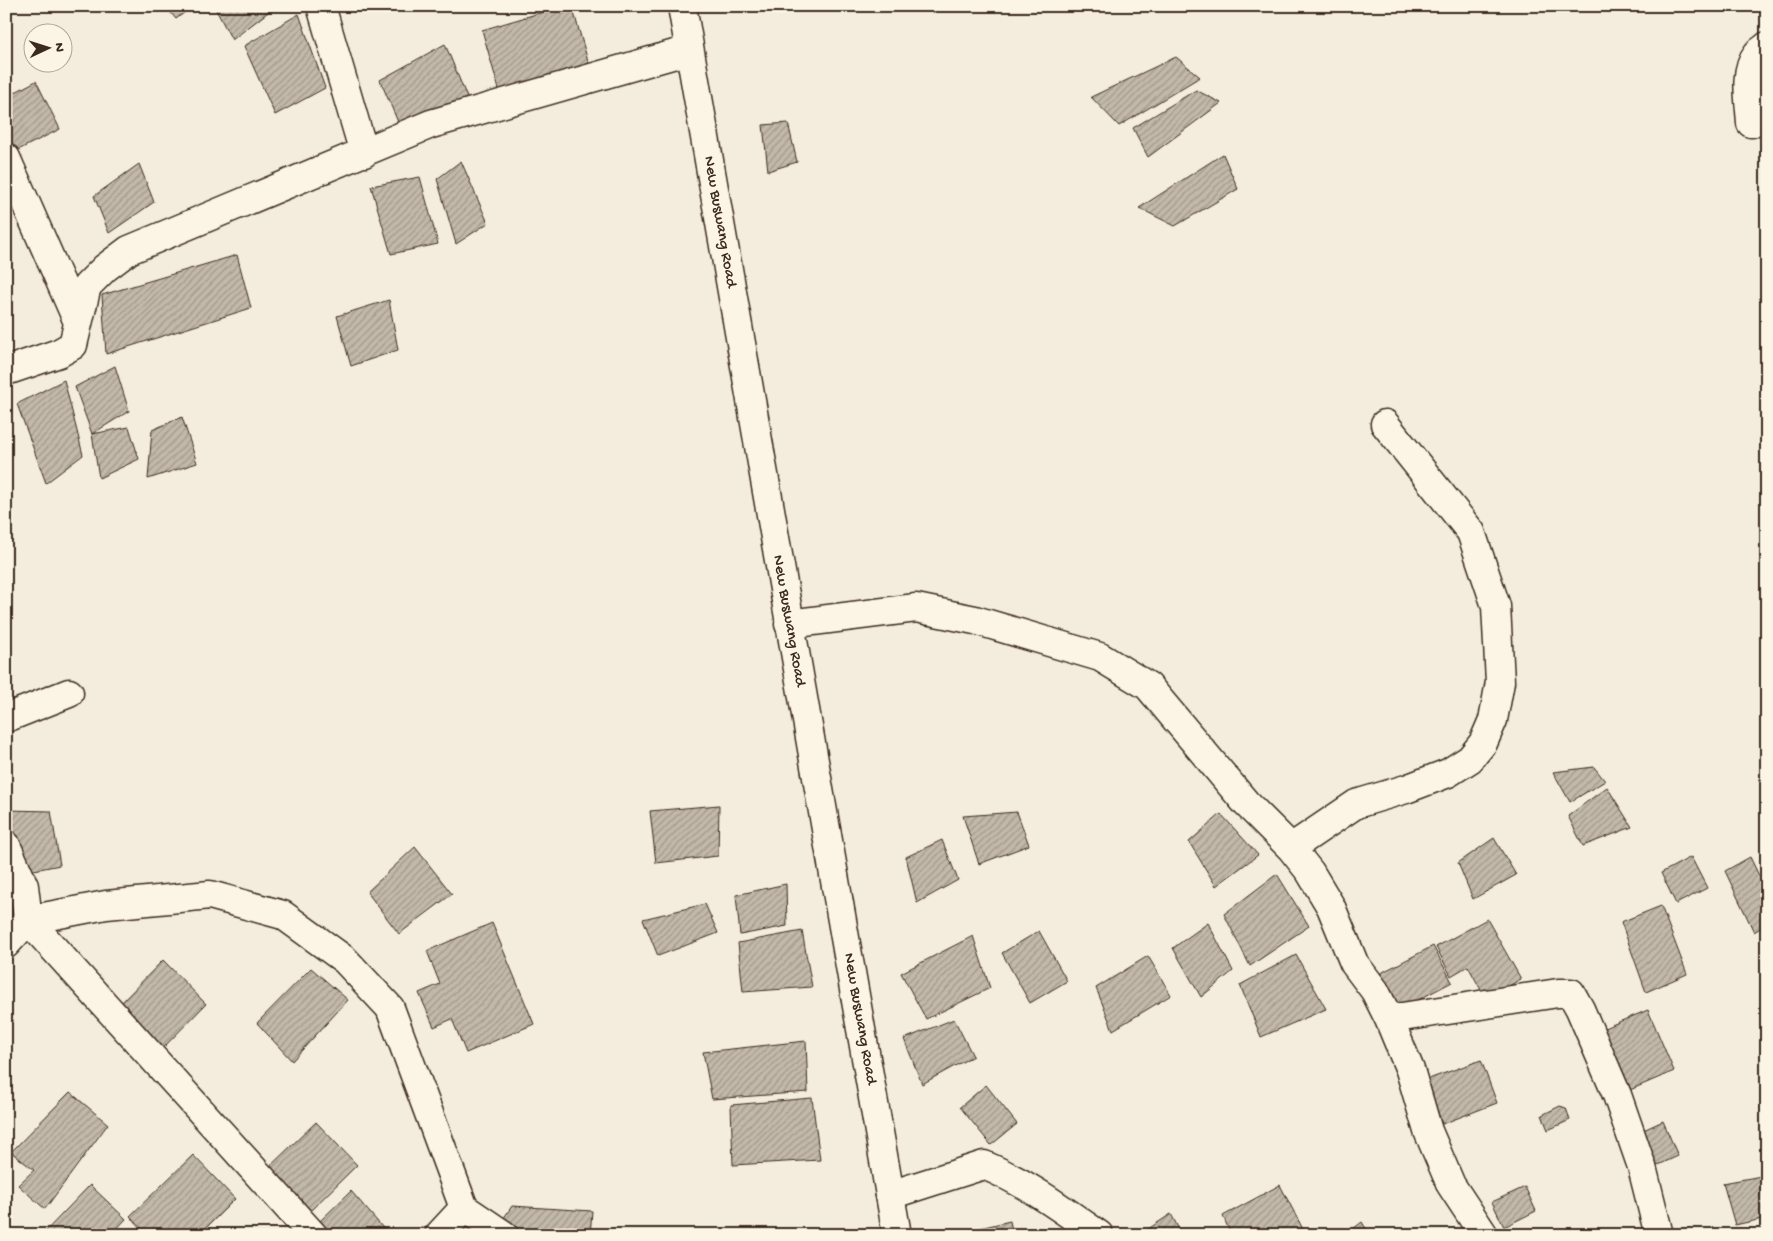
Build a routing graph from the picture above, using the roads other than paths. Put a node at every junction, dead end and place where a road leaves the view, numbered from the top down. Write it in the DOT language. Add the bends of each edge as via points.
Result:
graph roads {
  1 [pos="321,6"];
  2 [pos="682,6"];
  3 [pos="1767,46"];
  4 [pos="689,50"];
  5 [pos="1751,123"];
  6 [pos="364,153"];
  7 [pos="6,158"];
  8 [pos="78,322"];
  9 [pos="6,371"];
  10 [pos="1385,424"];
  11 [pos="789,624"];
  12 [pos="69,693"];
  13 [pos="6,718"];
  14 [pos="6,845"];
  15 [pos="1290,848"];
  16 [pos="28,920"];
  17 [pos="6,944"];
  18 [pos="1389,1019"];
  19 [pos="890,1195"];
  20 [pos="464,1208"];
  21 [pos="313,1235"];
  22 [pos="439,1235"];
  23 [pos="504,1235"];
  24 [pos="897,1235"];
  25 [pos="1099,1235"];
  26 [pos="1484,1235"];
  27 [pos="1659,1235"];
  1 -- 6 [label="street"];
  2 -- 4 [label="street, New Buswang Road"];
  3 -- 5 [label="street" via="1757,54 1751,67"];
  4 -- 6 [label="street" via="431,124"];
  4 -- 11 [label="street, New Buswang Road"];
  6 -- 8 [label="street" via="130,250 87,286"];
  7 -- 8 [label="street"];
  8 -- 9 [label="street" via="73,345 67,350"];
  10 -- 15 [label="street" via="1471,532 1496,606 1500,682 1493,720 1483,743 1470,759 1448,773 1356,804"];
  11 -- 15 [label="street" via="916,608 975,620 1100,657 1148,686 1246,803"];
  11 -- 19 [label="street, New Buswang Road"];
  12 -- 13 [label="street"];
  14 -- 16 [label="street" via="24,886"];
  15 -- 18 [label="street" via="1314,879 1354,963 1375,991"];
  16 -- 17 [label="street"];
  16 -- 20 [label="street" via="106,905 210,895 283,915 345,960 390,1008"];
  16 -- 21 [label="street"];
  18 -- 26 [label="street" via="1410,1070 1428,1132 1451,1185"];
  18 -- 27 [label="street" via="1571,993 1617,1095 1642,1167"];
  19 -- 24 [label="street, New Buswang Road"];
  19 -- 25 [label="street" via="984,1165 1011,1176"];
  20 -- 22 [label="street"];
  20 -- 23 [label="street"];
}
